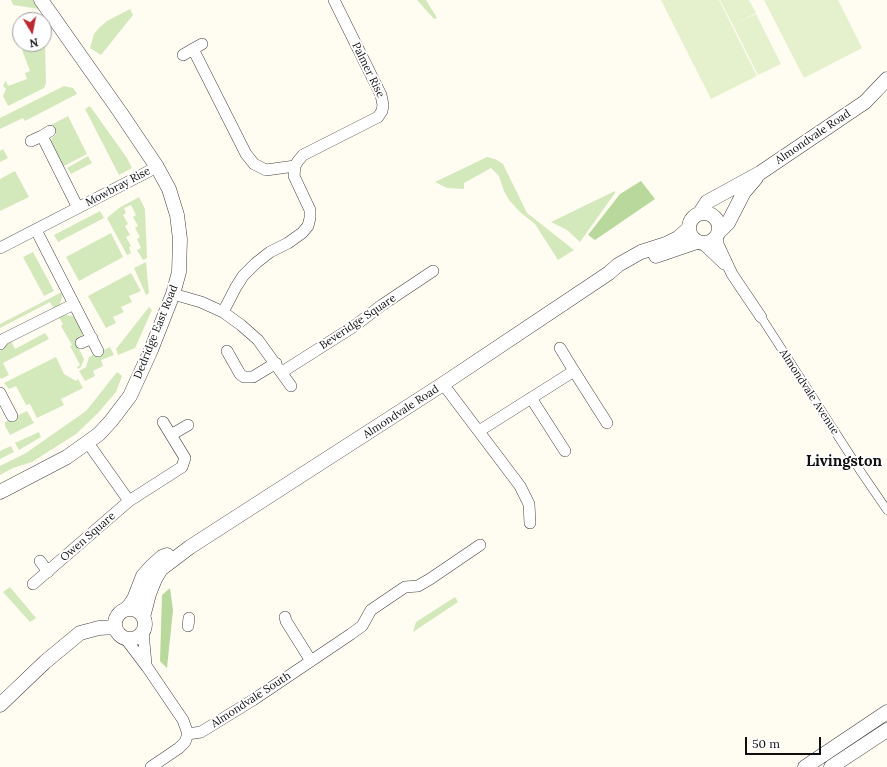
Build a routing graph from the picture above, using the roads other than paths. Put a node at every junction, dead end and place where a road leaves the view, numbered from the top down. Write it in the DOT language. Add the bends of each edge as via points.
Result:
graph roads {
  1 [pos="41,0"];
  2 [pos="334,0"];
  3 [pos="183,55"];
  4 [pos="887,79"];
  5 [pos="887,94"];
  6 [pos="865,102"];
  7 [pos="31,141"];
  8 [pos="294,166"];
  9 [pos="157,167"];
  10 [pos="760,173"];
  11 [pos="78,208"];
  12 [pos="700,213"];
  13 [pos="688,229"];
  14 [pos="36,230"];
  15 [pos="718,234"];
  16 [pos="700,243"];
  17 [pos="0,248"];
  18 [pos="433,271"];
  19 [pos="609,273"];
  20 [pos="732,274"];
  21 [pos="173,294"];
  22 [pos="74,304"];
  23 [pos="223,312"];
  24 [pos="761,317"];
  25 [pos="92,338"];
  26 [pos="81,343"];
  27 [pos="0,344"];
  28 [pos="560,348"];
  29 [pos="98,351"];
  30 [pos="226,351"];
  31 [pos="279,368"];
  32 [pos="574,372"];
  33 [pos="443,384"];
  34 [pos="291,386"];
  35 [pos="0,393"];
  36 [pos="531,398"];
  37 [pos="12,416"];
  38 [pos="607,423"];
  39 [pos="188,425"];
  40 [pos="479,432"];
  41 [pos="88,443"];
  42 [pos="565,451"];
  43 [pos="0,492"];
  44 [pos="129,501"];
  45 [pos="887,510"];
  46 [pos="530,523"];
  47 [pos="480,545"];
  48 [pos="190,548"];
  49 [pos="40,562"];
  50 [pos="48,572"];
  51 [pos="33,584"];
  52 [pos="125,610"];
  53 [pos="143,617"];
  54 [pos="286,617"];
  55 [pos="116,627"];
  56 [pos="143,632"];
  57 [pos="125,638"];
  58 [pos="311,661"];
  59 [pos="146,667"];
  60 [pos="0,705"];
  61 [pos="887,712"];
  62 [pos="887,730"];
  63 [pos="188,734"];
  64 [pos="151,767"];
  65 [pos="805,767"];
  66 [pos="831,767"];
  1 -- 9 [label="street, Dedridge East Road"];
  2 -- 8 [label="street, Palmer Rise" via="379,90 383,100 382,111 378,117 304,155"];
  3 -- 8 [label="street" via="198,47 246,154 254,164 266,170"];
  4 -- 6 [label="street, Almondvale Road"];
  5 -- 6 [label="street, Almondvale Road"];
  6 -- 10 [label="street, Almondvale Road"];
  7 -- 11 [label="street, Mowbray Rise" via="46,133"];
  8 -- 23 [label="street" via="294,176 310,210 308,226 302,233 270,252 243,276"];
  9 -- 11 [label="street, Mowbray Rise"];
  9 -- 21 [label="street, Dedridge East Road" via="169,189 177,215 180,239 178,272"];
  10 -- 12 [label="street, Almondvale Road" via="707,202"];
  10 -- 15 [label="street, Almondvale Road" via="744,192 728,223"];
  11 -- 14 [label="street, Mowbray Rise"];
  12 -- 13 [label="street" via="692,218"];
  12 -- 15 [label="street" via="711,214 717,220"];
  13 -- 16 [label="street" via="690,236"];
  13 -- 19 [label="street, Almondvale Road" via="666,244 635,255"];
  14 -- 17 [label="street, Mowbray Rise"];
  14 -- 22 [label="street"];
  15 -- 16 [label="street" via="710,243"];
  15 -- 20 [label="street, Almondvale Avenue" via="718,244"];
  16 -- 19 [label="street, Almondvale Road"];
  16 -- 20 [label="street, Almondvale Avenue"];
  18 -- 31 [label="street, Beveridge Square" via="353,327"];
  19 -- 33 [label="street, Almondvale Road"];
  20 -- 24 [label="street, Almondvale Avenue"];
  21 -- 23 [label="street"];
  21 -- 41 [label="street, Dedridge East Road" via="130,396 111,421"];
  22 -- 25 [label="street"];
  22 -- 27 [label="street" via="4,339"];
  23 -- 31 [label="street" via="258,340"];
  24 -- 45 [label="street, Almondvale Avenue"];
  25 -- 26 [label="street"];
  25 -- 29 [label="street"];
  28 -- 32 [label="street"];
  30 -- 31 [label="street, Beveridge Square" via="240,374 248,378"];
  31 -- 34 [label="street"];
  32 -- 36 [label="street"];
  32 -- 38 [label="street"];
  33 -- 40 [label="street"];
  33 -- 48 [label="street, Almondvale Road"];
  35 -- 37 [label="street"];
  36 -- 40 [label="street"];
  36 -- 42 [label="street"];
  39 -- 44 [label="street, Owen Square" via="168,427 185,458 182,467"];
  40 -- 46 [label="street" via="520,486 529,504"];
  41 -- 43 [label="street, Dedridge East Road" via="46,469"];
  41 -- 44 [label="street"];
  44 -- 50 [label="street, Owen Square"];
  47 -- 58 [label="street, Almondvale South" via="418,586 404,587 371,610 362,626"];
  48 -- 52 [label="street, Almondvale Road" via="162,557 152,566 143,576 134,599"];
  48 -- 53 [label="street, Almondvale Road" via="161,569 149,594"];
  49 -- 50 [label="street"];
  50 -- 51 [label="street, Owen Square"];
  52 -- 53 [label="street" via="136,610"];
  52 -- 55 [label="street" via="117,617"];
  53 -- 56 [label="street"];
  54 -- 58 [label="street"];
  55 -- 57 [label="street" via="117,632"];
  55 -- 60 [label="street" via="80,633"];
  56 -- 57 [label="street" via="135,639"];
  56 -- 59 [label="street"];
  57 -- 59 [label="street"];
  58 -- 63 [label="street, Almondvale South" via="201,732"];
  59 -- 63 [label="street" via="183,720"];
  61 -- 65 [label="street"];
  62 -- 66 [label="street"];
  63 -- 64 [label="street" via="179,748"];
}
